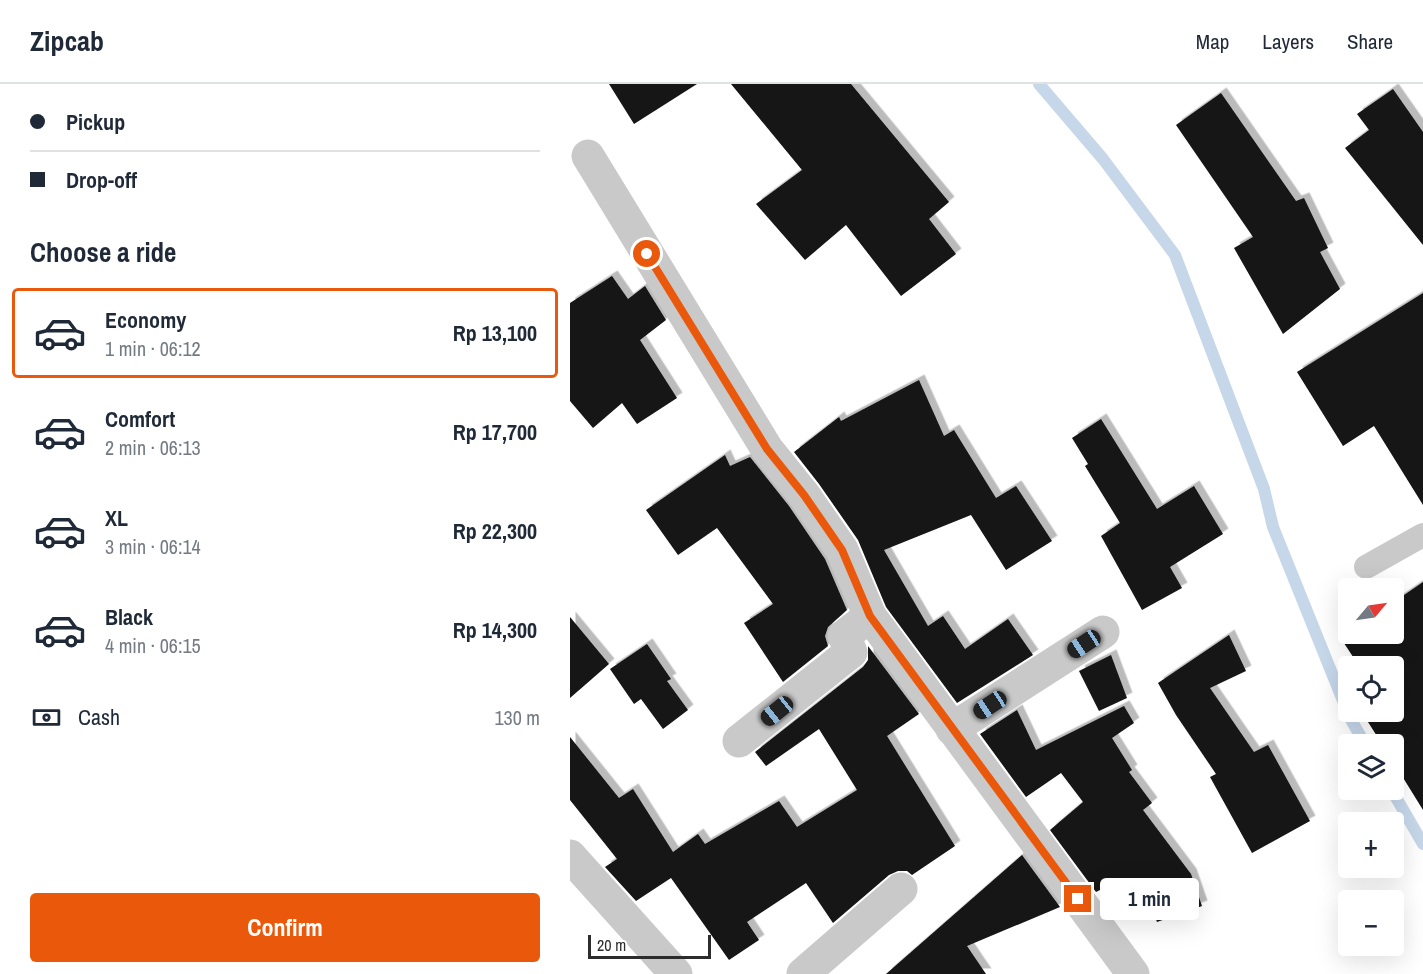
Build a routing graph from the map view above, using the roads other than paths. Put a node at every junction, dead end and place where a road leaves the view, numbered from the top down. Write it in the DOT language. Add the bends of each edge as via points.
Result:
graph roads {
  1 [pos="588,156"];
  2 [pos="1423,535"];
  3 [pos="1366,567"];
  4 [pos="870,616"];
  5 [pos="1103,632"];
  6 [pos="952,729"];
  7 [pos="739,741"];
  8 [pos="570,856"];
  9 [pos="901,889"];
  10 [pos="676,974"];
  11 [pos="803,974"];
  12 [pos="1133,974"];
  1 -- 4 [label="street" via="767,449 842,550"];
  2 -- 3 [label="lane"];
  4 -- 6 [label="street"];
  4 -- 7 [label="street" via="844,636 851,652"];
  5 -- 6 [label="street"];
  6 -- 12 [label="street"];
  8 -- 10 [label="street"];
  9 -- 11 [label="street"];
}
